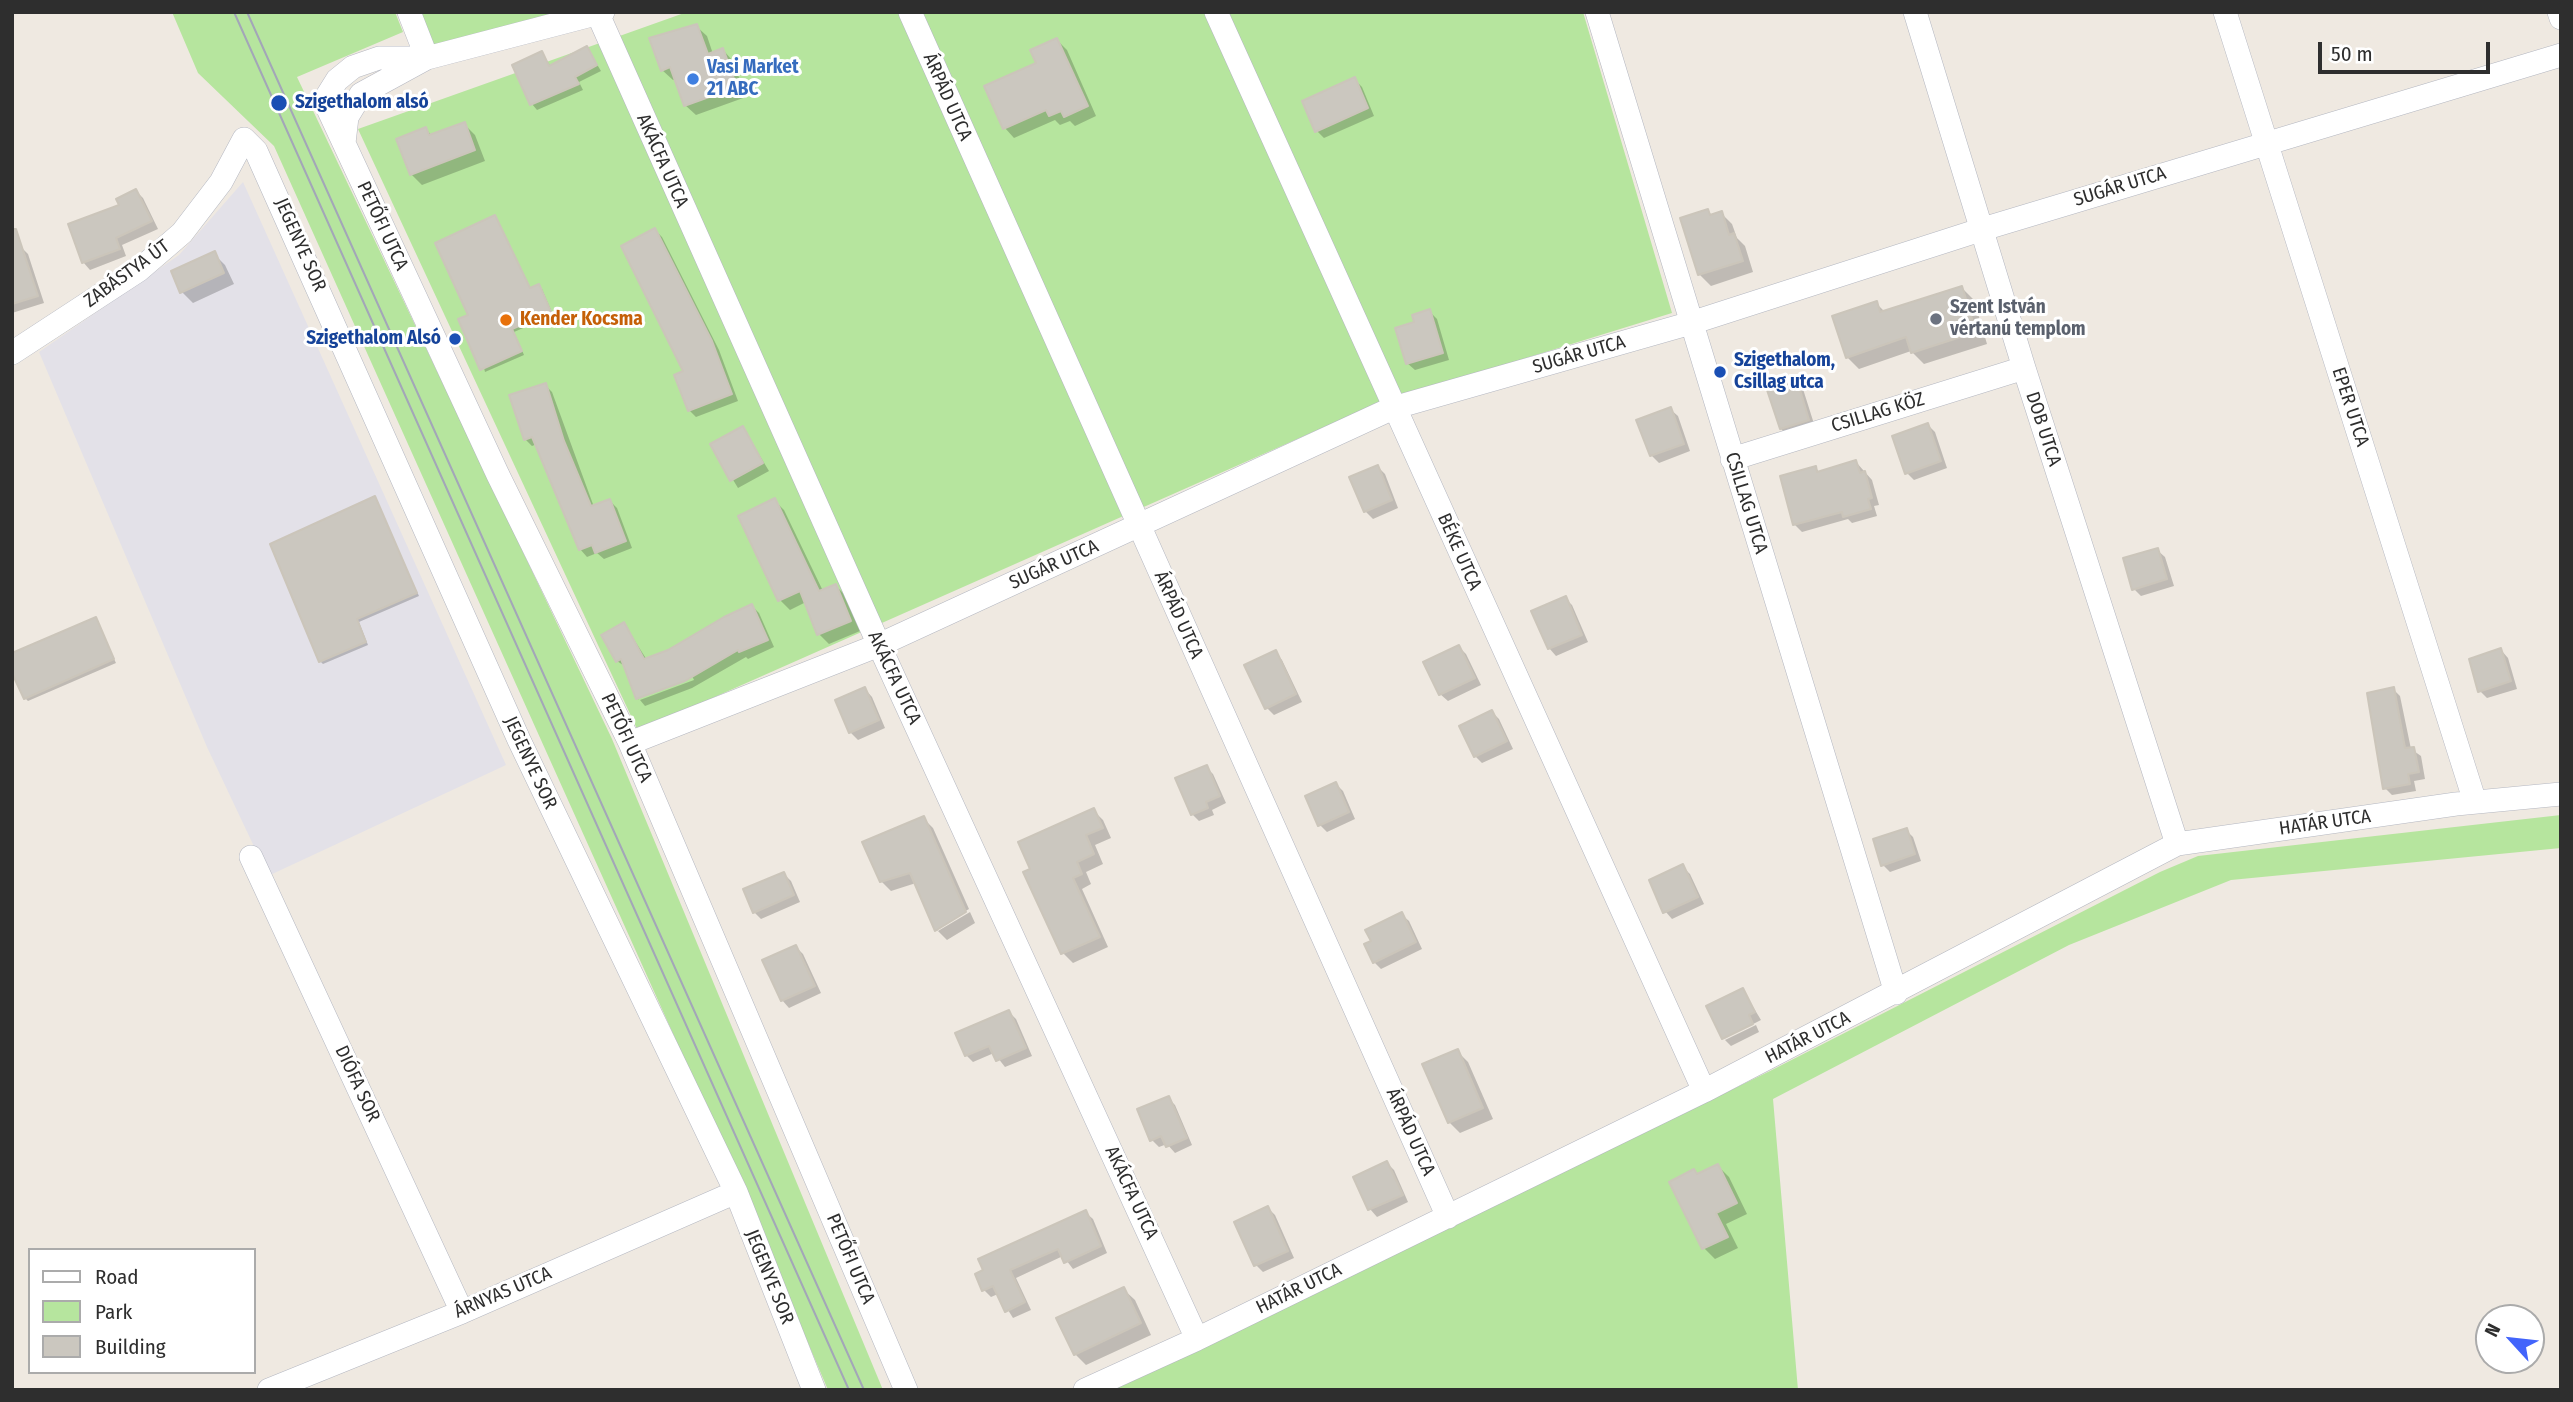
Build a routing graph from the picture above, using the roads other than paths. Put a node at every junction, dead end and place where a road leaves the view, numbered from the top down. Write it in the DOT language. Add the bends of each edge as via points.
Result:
graph roads {
  1 [pos="409,12"];
  2 [pos="910,12"];
  3 [pos="1216,12"];
  4 [pos="1597,12"];
  5 [pos="1915,12"];
  6 [pos="2225,12"];
  7 [pos="2559,12"];
  8 [pos="599,13"];
  9 [pos="2561,18"];
  10 [pos="2561,55"];
  11 [pos="427,58"];
  12 [pos="244,139"];
  13 [pos="344,143"];
  14 [pos="2266,143"];
  15 [pos="1983,229"];
  16 [pos="1691,323"];
  17 [pos="12,353"];
  18 [pos="2024,368"];
  19 [pos="1393,408"];
  20 [pos="1732,459"];
  21 [pos="1139,527"];
  22 [pos="879,645"];
  23 [pos="630,743"];
  24 [pos="2561,794"];
  25 [pos="2475,802"];
  26 [pos="2176,844"];
  27 [pos="251,857"];
  28 [pos="1896,993"];
  29 [pos="1704,1091"];
  30 [pos="736,1192"];
  31 [pos="1448,1217"];
  32 [pos="462,1312"];
  33 [pos="1197,1339"];
  34 [pos="269,1390"];
  35 [pos="814,1390"];
  36 [pos="906,1390"];
  37 [pos="1084,1390"];
  1 -- 11 [label="street"];
  2 -- 21 [label="street, ÁRPÁD UTCA"];
  3 -- 19 [label="street, BÉKE UTCA"];
  4 -- 16 [label="street, CSILLAG UTCA"];
  5 -- 15 [label="street, DOB UTCA"];
  6 -- 14 [label="street, EPER UTCA"];
  7 -- 9 [label="street"];
  8 -- 11 [label="street"];
  8 -- 22 [label="street, AKÁCFA UTCA"];
  10 -- 14 [label="street, SUGÁR UTCA"];
  11 -- 13 [label="street" via="361,94 347,117"];
  11 -- 13 [label="street, PETŐFI UTCA" via="379,58 344,73 328,104"];
  12 -- 17 [label="street, ZABÁSTYA ÚT" via="221,182 182,233 139,270"];
  12 -- 30 [label="street, JEGENYE SOR" via="265,166 519,740"];
  13 -- 23 [label="street, PETŐFI UTCA" via="498,475"];
  14 -- 15 [label="street, SUGÁR UTCA"];
  14 -- 25 [label="street, EPER UTCA"];
  15 -- 16 [label="street, SUGÁR UTCA"];
  15 -- 18 [label="street, DOB UTCA"];
  16 -- 19 [label="street, SUGÁR UTCA"];
  16 -- 20 [label="street, CSILLAG UTCA"];
  18 -- 20 [label="street, CSILLAG KÖZ"];
  18 -- 26 [label="street, DOB UTCA"];
  19 -- 21 [label="street, SUGÁR UTCA"];
  19 -- 29 [label="street, BÉKE UTCA"];
  20 -- 28 [label="street, CSILLAG UTCA"];
  21 -- 22 [label="street, SUGÁR UTCA"];
  21 -- 31 [label="street, ÁRPÁD UTCA"];
  22 -- 23 [label="street, SUGÁR UTCA"];
  22 -- 33 [label="street, AKÁCFA UTCA"];
  23 -- 36 [label="street, PETŐFI UTCA"];
  24 -- 25 [label="street, HATÁR UTCA"];
  25 -- 26 [label="street, HATÁR UTCA"];
  26 -- 28 [label="street, HATÁR UTCA"];
  27 -- 32 [label="street, DIÓFA SOR"];
  28 -- 29 [label="street, HATÁR UTCA"];
  29 -- 31 [label="street, HATÁR UTCA"];
  30 -- 32 [label="street, ÁRNYAS UTCA"];
  30 -- 35 [label="street, JEGENYE SOR"];
  31 -- 33 [label="street, HATÁR UTCA"];
  32 -- 34 [label="street, ÁRNYAS UTCA"];
  33 -- 37 [label="street, HATÁR UTCA"];
}
